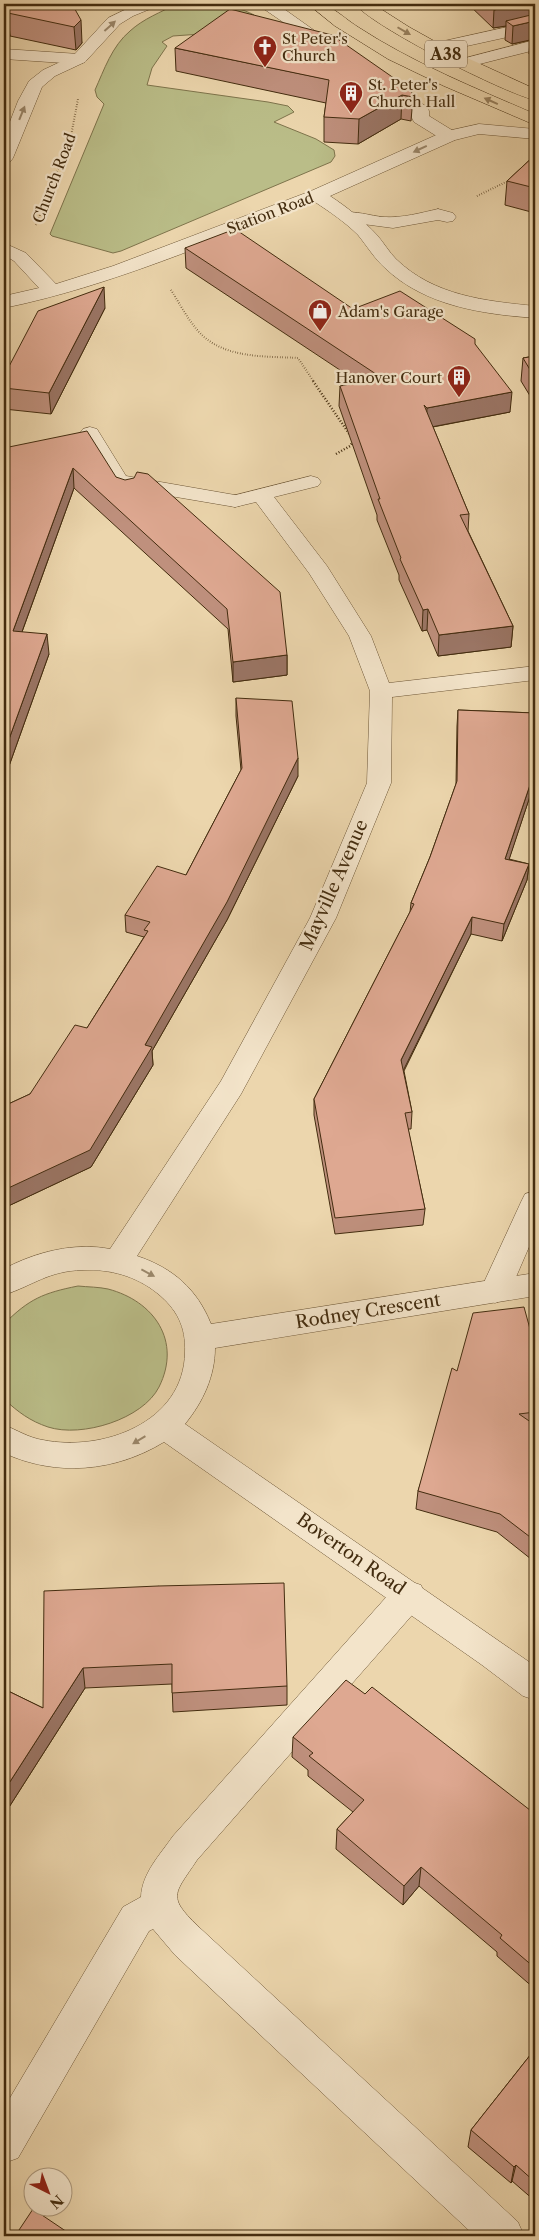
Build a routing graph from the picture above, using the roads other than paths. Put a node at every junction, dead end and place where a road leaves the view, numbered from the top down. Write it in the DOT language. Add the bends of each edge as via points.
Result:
graph roads {
  1 [pos="150,4"];
  2 [pos="260,4"];
  3 [pos="316,4"];
  4 [pos="363,4"];
  5 [pos="469,26"];
  6 [pos="535,26"];
  7 [pos="484,37"];
  8 [pos="535,44"];
  9 [pos="435,48"];
  10 [pos="4,54"];
  11 [pos="344,57"];
  12 [pos="79,59"];
  13 [pos="464,63"];
  14 [pos="22,72"];
  15 [pos="49,73"];
  16 [pos="373,77"];
  17 [pos="535,95"];
  18 [pos="535,120"];
  19 [pos="535,134"];
  20 [pos="449,136"];
  21 [pos="4,158"];
  22 [pos="317,195"];
  23 [pos="442,216"];
  24 [pos="348,217"];
  25 [pos="4,248"];
  26 [pos="52,291"];
  27 [pos="4,302"];
  28 [pos="535,312"];
  29 [pos="90,433"];
  30 [pos="311,482"];
  31 [pos="262,495"];
  32 [pos="535,673"];
  33 [pos="381,691"];
  34 [pos="535,1202"];
  35 [pos="118,1261"];
  36 [pos="4,1283"];
  37 [pos="535,1284"];
  38 [pos="495,1291"];
  39 [pos="201,1338"];
  40 [pos="164,1426"];
  41 [pos="7,1447"];
  42 [pos="409,1594"];
  43 [pos="535,1685"];
  44 [pos="162,1905"];
  45 [pos="4,2144"];
  46 [pos="504,2236"];
  12 -- 1 [label="street, one-way" via="114,21"];
  2 -- 11 [label="street" via="268,6"];
  18 -- 3 [label="main road, A38, one-way" via="407,62"];
  4 -- 9 [label="main road, A38, one-way"];
  5 -- 7 [label="street"];
  6 -- 7 [label="street"];
  7 -- 9 [label="street"];
  8 -- 13 [label="street"];
  9 -- 13 [label="main road, A38"];
  10 -- 12 [label="street"];
  12 -- 15 [label="street"];
  13 -- 17 [label="main road, A38"];
  14 -- 15 [label="street"];
  21 -- 15 [label="street, one-way" via="31,90"];
  16 -- 20 [label="street" via="421,111 420,118"];
  19 -- 20 [label="street, Station Road" via="479,129"];
  20 -- 22 [label="street, Station Road, one-way"];
  22 -- 24 [label="street"];
  22 -- 26 [label="street, Station Road" via="120,270"];
  23 -- 24 [label="street" via="382,223"];
  24 -- 28 [label="street" via="370,237 392,265 430,292 465,303"];
  25 -- 26 [label="street" via="20,257"];
  26 -- 27 [label="street, Station Road"];
  29 -- 31 [label="street" via="122,486 235,502"];
  30 -- 31 [label="street"];
  31 -- 33 [label="street, Mayville Avenue" via="319,571 360,636"];
  32 -- 33 [label="street"];
  33 -- 35 [label="street, Mayville Avenue" via="379,783 322,918 231,1087"];
  34 -- 38 [label="street"];
  35 -- 36 [label="street" via="84,1258 50,1262"];
  35 -- 39 [label="street, one-way" via="148,1272 174,1289 192,1312"];
  37 -- 38 [label="street, Rodney Crescent"];
  38 -- 39 [label="street, Rodney Crescent"];
  39 -- 40 [label="street" via="200,1369 188,1399"];
  40 -- 41 [label="street, one-way" via="130,1445 91,1456 51,1455"];
  40 -- 42 [label="street, Boverton Road"];
  42 -- 43 [label="street, Boverton Road"];
  42 -- 44 [label="street" via="185,1848 161,1882 159,1895"];
  44 -- 45 [label="street" via="136,1919"];
  44 -- 46 [label="street" via="165,1916 188,1942"];
}
